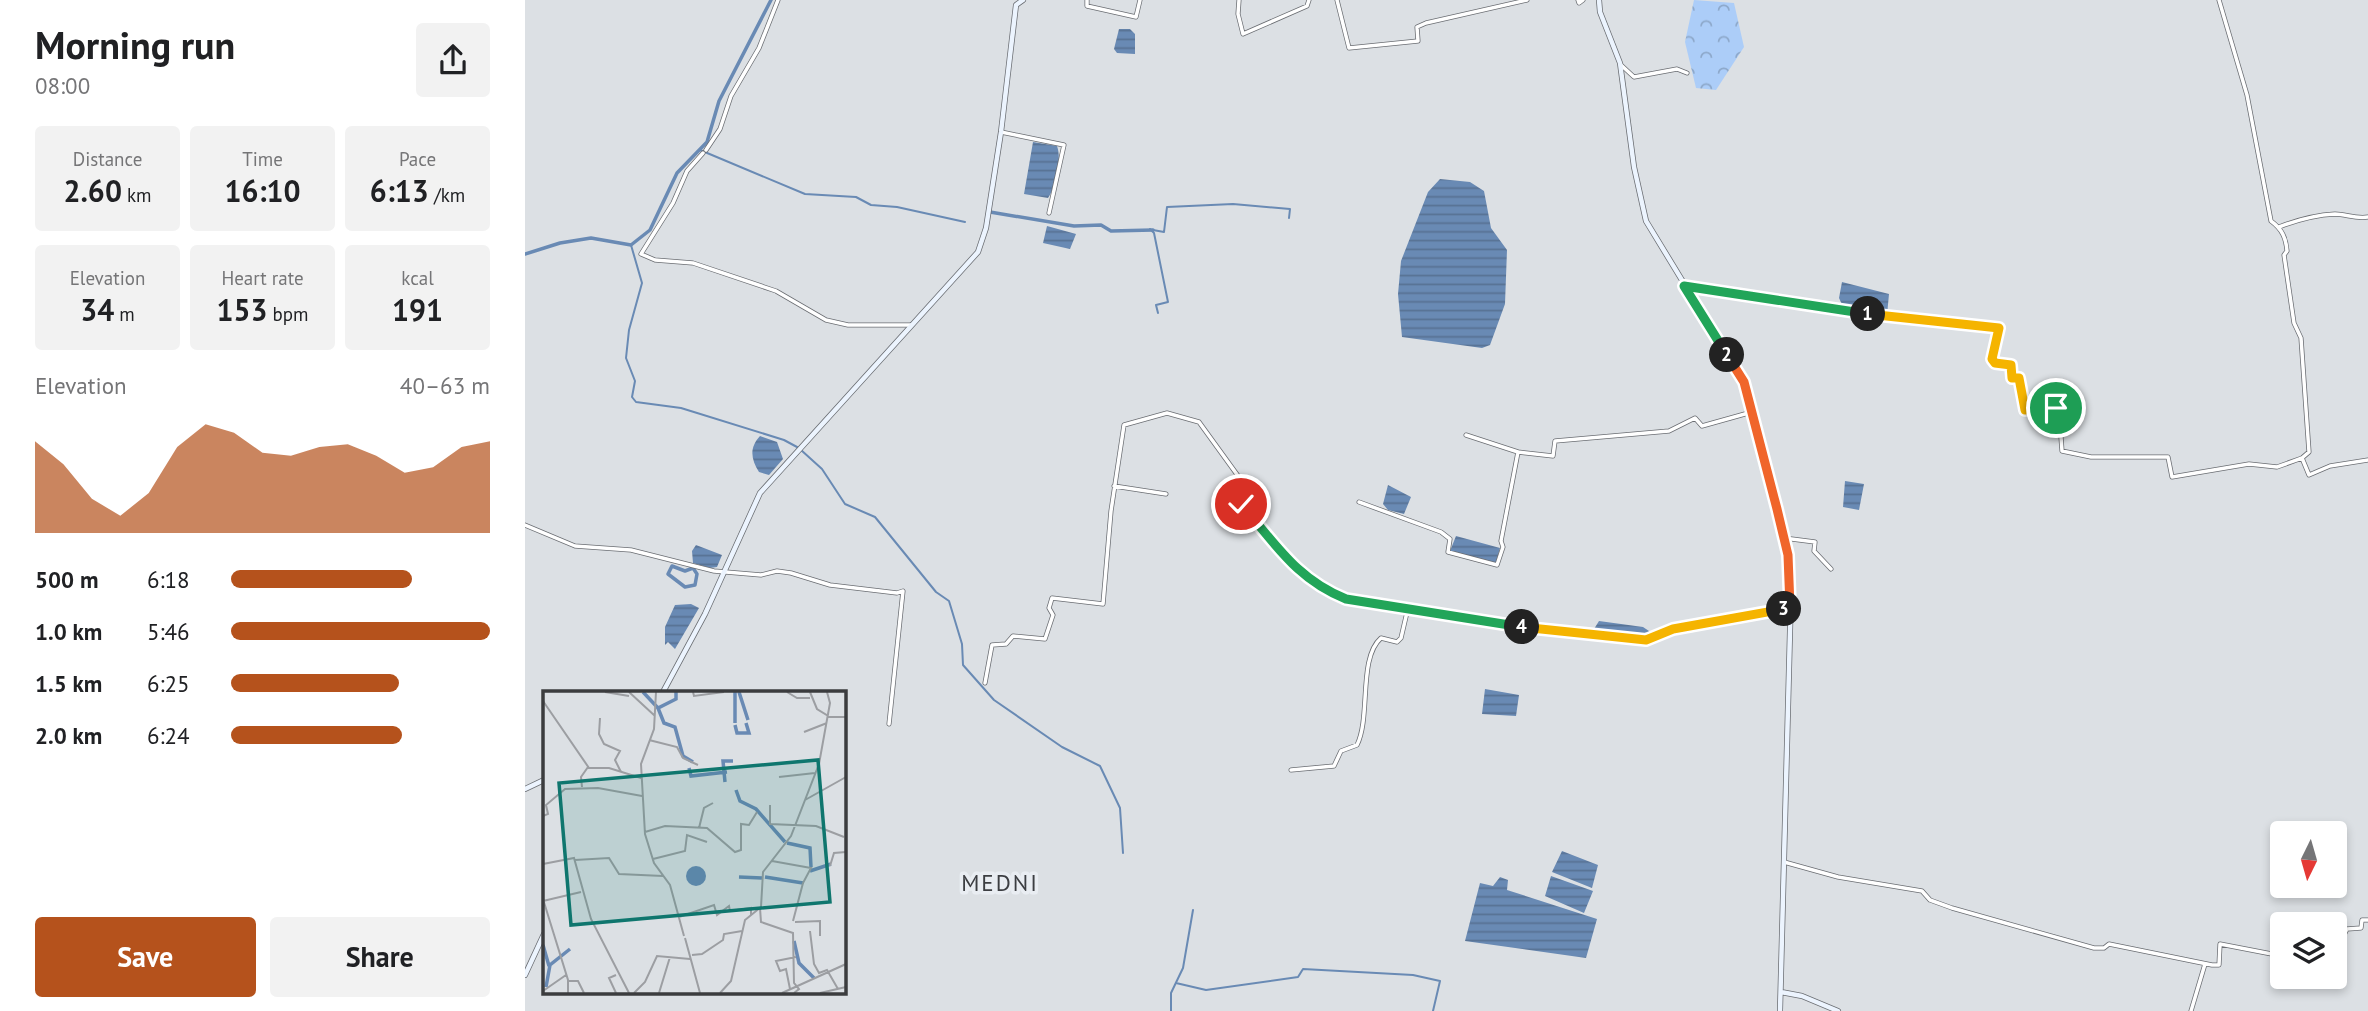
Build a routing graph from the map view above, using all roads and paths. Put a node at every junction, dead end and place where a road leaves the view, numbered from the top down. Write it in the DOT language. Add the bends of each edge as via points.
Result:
graph roads {
  1 [pos="778,0"];
  2 [pos="1087,0"];
  3 [pos="1140,0"];
  4 [pos="1239,0"];
  5 [pos="1309,0"];
  6 [pos="1337,0"];
  7 [pos="1527,0"];
  8 [pos="1599,0"];
  9 [pos="2219,0"];
  10 [pos="1021,1"];
  11 [pos="1620,63"];
  12 [pos="1686,73"];
  13 [pos="1001,132"];
  14 [pos="1049,213"];
  15 [pos="2368,218"];
  16 [pos="2279,226"];
  17 [pos="1684,286"];
  18 [pos="911,325"];
  19 [pos="1752,412"];
  20 [pos="1466,435"];
  21 [pos="1518,452"];
  22 [pos="2302,458"];
  23 [pos="2368,460"];
  24 [pos="1114,486"];
  25 [pos="1165,494"];
  26 [pos="1359,502"];
  27 [pos="525,525"];
  28 [pos="1784,538"];
  29 [pos="1831,569"];
  30 [pos="724,570"];
  31 [pos="1790,607"];
  32 [pos="1408,608"];
  33 [pos="985,682"];
  34 [pos="664,691"];
  35 [pos="889,724"];
  36 [pos="1291,770"];
  37 [pos="543,780"];
  38 [pos="525,789"];
  39 [pos="1784,862"];
  40 [pos="2368,920"];
  41 [pos="2347,929"];
  42 [pos="543,936"];
  43 [pos="2270,954"];
  44 [pos="2206,964"];
  45 [pos="525,975"];
  46 [pos="1781,992"];
  47 [pos="1780,1011"];
  48 [pos="1838,1011"];
  49 [pos="2191,1011"];
  1 -- 18 [label="street" via="759,48 731,96 720,130 687,171 641,254 655,260 693,263 776,290 827,320 848,326"];
  2 -- 3 [label="street" via="1087,6 1095,9 1136,17"];
  4 -- 5 [label="street" via="1243,34 1297,12"];
  6 -- 7 [label="street" via="1349,48 1418,41 1417,27 1426,23"];
  8 -- 11 [label="main road"];
  9 -- 16 [label="street" via="2247,95 2271,221"];
  10 -- 13 [label="main road" via="1016,5"];
  11 -- 12 [label="street" via="1634,78 1678,66"];
  11 -- 17 [label="main road" via="1633,167 1646,221"];
  13 -- 14 [label="street" via="1064,145"];
  13 -- 18 [label="main road" via="978,253"];
  15 -- 16 [label="street" via="2338,214"];
  16 -- 22 [label="street" via="2287,242 2284,255 2291,309 2301,338 2309,452"];
  17 -- 19 [label="main road" via="1744,382"];
  17 -- 22 [label="street" via="1824,309 1999,328 1992,359 2011,365 2012,378 2019,378 2025,410 2059,410 2062,451 2091,457 2168,457 2172,477 2249,464 2277,467"];
  18 -- 30 [label="main road" via="760,493"];
  19 -- 21 [label="street" via="1702,426 1695,418 1669,430 1555,441 1553,456"];
  19 -- 28 [label="main road"];
  20 -- 21 [label="street"];
  21 -- 26 [label="street" via="1497,565 1448,552 1450,539 1441,532"];
  22 -- 23 [label="street" via="2309,475 2330,466"];
  24 -- 25 [label="street"];
  24 -- 32 [label="street" via="1124,425 1167,413 1199,422 1241,480 1238,502 1299,571 1320,588 1346,599"];
  24 -- 33 [label="street" via="1103,604 1052,598 1049,608 1053,615 1045,639 1013,636 1006,643 992,645"];
  27 -- 30 [label="street" via="575,546 631,550"];
  28 -- 29 [label="street" via="1815,542 1814,551"];
  28 -- 31 [label="main road"];
  30 -- 34 [label="main road"];
  30 -- 35 [label="street" via="761,575 777,571 830,585 903,591"];
  31 -- 32 [label="street" via="1673,629 1646,640 1494,624"];
  31 -- 39 [label="main road"];
  32 -- 36 [label="street" via="1401,638 1397,642 1381,638 1375,645 1357,745 1341,751 1334,766"];
  37 -- 38 [label="main road"];
  39 -- 44 [label="street" via="1838,877 1922,891 1930,900 1952,908 2066,942 2094,948 2124,946"];
  39 -- 46 [label="main road"];
  40 -- 41 [label="street" via="2363,920 2361,928"];
  42 -- 45 [label="main road"];
  43 -- 44 [label="street" via="2220,944 2218,964"];
  44 -- 49 [label="street"];
  46 -- 47 [label="main road"];
  46 -- 48 [label="main road"];
}
